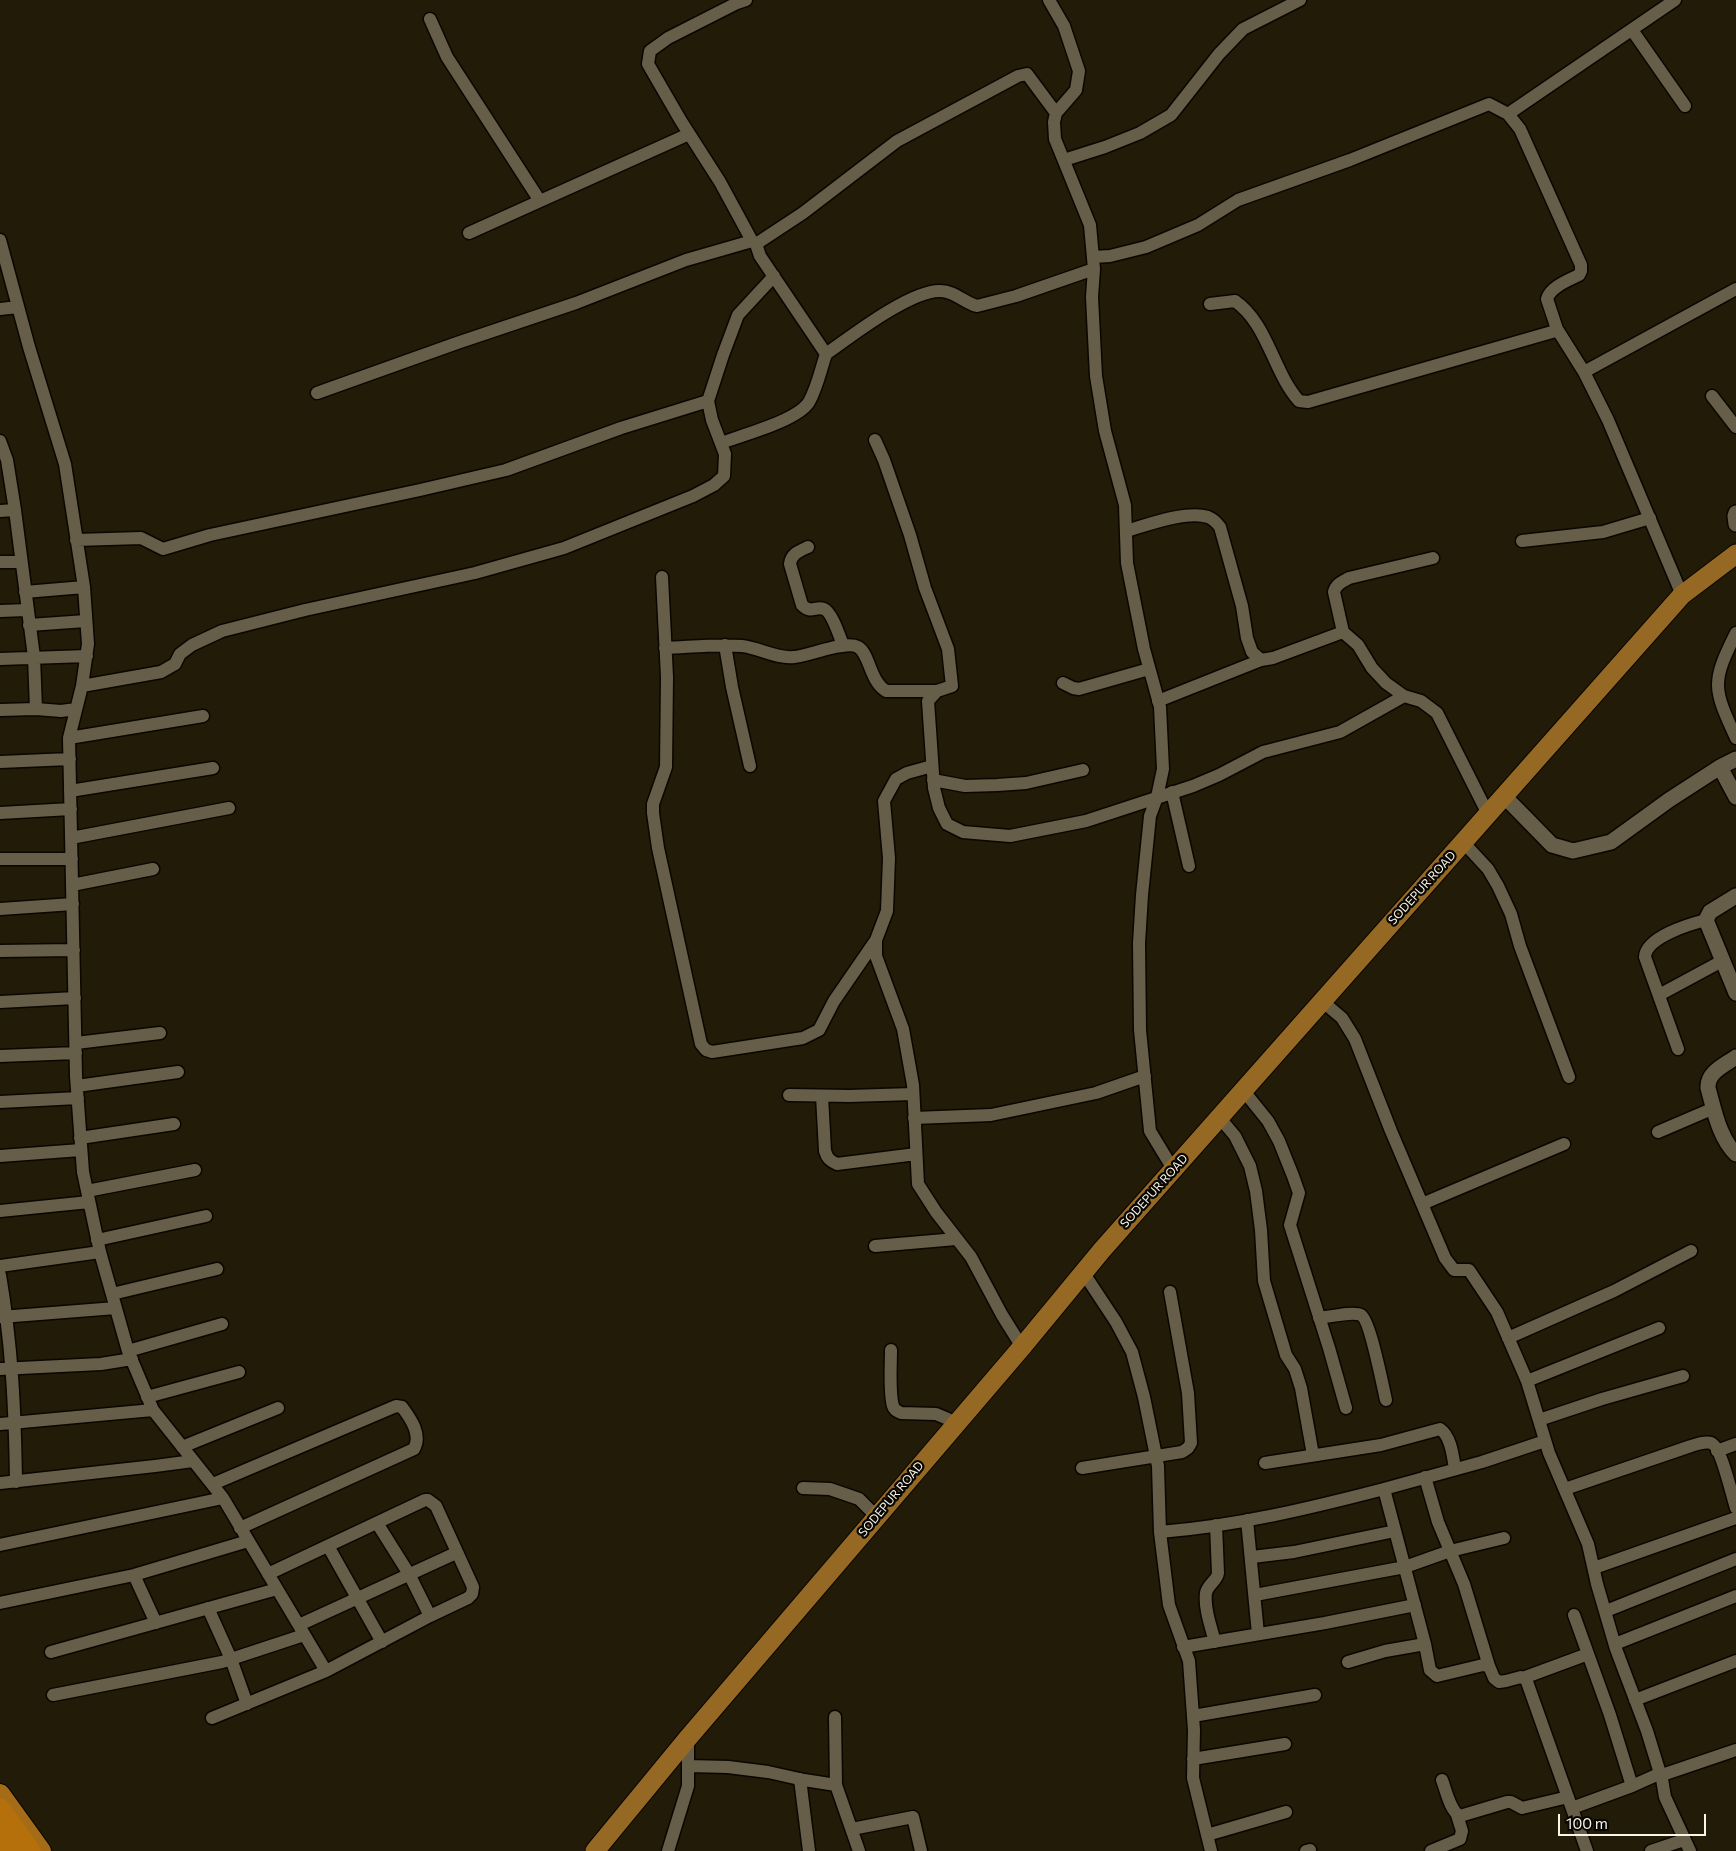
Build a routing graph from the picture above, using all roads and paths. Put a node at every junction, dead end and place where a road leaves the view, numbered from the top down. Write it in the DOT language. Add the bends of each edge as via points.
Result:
graph roads {
  1 [pos="1049,0"];
  2 [pos="1300,0"];
  3 [pos="1675,0"];
  4 [pos="740,1"];
  5 [pos="430,19"];
  6 [pos="1632,30"];
  7 [pos="1685,106"];
  8 [pos="1056,113"];
  9 [pos="1508,114"];
  10 [pos="689,134"];
  11 [pos="1064,160"];
  12 [pos="540,201"];
  13 [pos="468,233"];
  14 [pos="0,240"];
  15 [pos="754,242"];
  16 [pos="1094,263"];
  17 [pos="4,270"];
  18 [pos="774,276"];
  19 [pos="1736,289"];
  20 [pos="1210,304"];
  21 [pos="18,307"];
  22 [pos="0,309"];
  23 [pos="1557,328"];
  24 [pos="826,354"];
  25 [pos="1584,372"];
  26 [pos="317,393"];
  27 [pos="1712,396"];
  28 [pos="708,401"];
  29 [pos="1736,427"];
  30 [pos="875,440"];
  31 [pos="0,441"];
  32 [pos="721,443"];
  33 [pos="3,461"];
  34 [pos="15,510"];
  35 [pos="0,511"];
  36 [pos="1736,513"];
  37 [pos="1650,518"];
  38 [pos="1736,524"];
  39 [pos="1126,531"];
  40 [pos="76,540"];
  41 [pos="1522,541"];
  42 [pos="808,547"];
  43 [pos="1433,558"];
  44 [pos="1734,559"];
  45 [pos="0,562"];
  46 [pos="21,562"];
  47 [pos="662,577"];
  48 [pos="84,587"];
  49 [pos="25,592"];
  50 [pos="1682,595"];
  51 [pos="27,610"];
  52 [pos="0,611"];
  53 [pos="86,621"];
  54 [pos="29,624"];
  55 [pos="1343,632"];
  56 [pos="1736,633"];
  57 [pos="725,645"];
  58 [pos="843,646"];
  59 [pos="665,648"];
  60 [pos="87,656"];
  61 [pos="34,657"];
  62 [pos="0,659"];
  63 [pos="1261,660"];
  64 [pos="1149,669"];
  65 [pos="1063,683"];
  66 [pos="82,686"];
  67 [pos="937,691"];
  68 [pos="1404,696"];
  69 [pos="1158,701"];
  70 [pos="36,709"];
  71 [pos="76,709"];
  72 [pos="0,710"];
  73 [pos="203,716"];
  74 [pos="69,738"];
  75 [pos="1736,738"];
  76 [pos="70,759"];
  77 [pos="1736,759"];
  78 [pos="0,762"];
  79 [pos="750,766"];
  80 [pos="932,766"];
  81 [pos="1720,767"];
  82 [pos="213,768"];
  83 [pos="1083,770"];
  84 [pos="933,780"];
  85 [pos="70,791"];
  86 [pos="1172,792"];
  87 [pos="1504,796"];
  88 [pos="1157,797"];
  89 [pos="1736,797"];
  90 [pos="229,808"];
  91 [pos="71,809"];
  92 [pos="0,813"];
  93 [pos="1488,814"];
  94 [pos="71,838"];
  95 [pos="1463,842"];
  96 [pos="0,859"];
  97 [pos="72,859"];
  98 [pos="1189,866"];
  99 [pos="153,870"];
  100 [pos="72,885"];
  101 [pos="1736,896"];
  102 [pos="73,904"];
  103 [pos="0,909"];
  104 [pos="1706,920"];
  105 [pos="876,940"];
  106 [pos="74,950"];
  107 [pos="0,951"];
  108 [pos="1722,961"];
  109 [pos="1735,985"];
  110 [pos="1659,995"];
  111 [pos="75,998"];
  112 [pos="1322,1001"];
  113 [pos="0,1002"];
  114 [pos="160,1034"];
  115 [pos="76,1048"];
  116 [pos="1678,1049"];
  117 [pos="0,1056"];
  118 [pos="1736,1057"];
  119 [pos="178,1072"];
  120 [pos="1145,1076"];
  121 [pos="1569,1077"];
  122 [pos="1243,1090"];
  123 [pos="77,1092"];
  124 [pos="913,1094"];
  125 [pos="789,1095"];
  126 [pos="822,1096"];
  127 [pos="0,1102"];
  128 [pos="1714,1108"];
  129 [pos="1220,1117"];
  130 [pos="914,1118"];
  131 [pos="174,1124"];
  132 [pos="1658,1132"];
  133 [pos="81,1144"];
  134 [pos="1564,1144"];
  135 [pos="916,1154"];
  136 [pos="1736,1154"];
  137 [pos="0,1156"];
  138 [pos="1173,1169"];
  139 [pos="195,1170"];
  140 [pos="88,1196"];
  141 [pos="1422,1204"];
  142 [pos="0,1211"];
  143 [pos="206,1216"];
  144 [pos="956,1238"];
  145 [pos="98,1246"];
  146 [pos="875,1246"];
  147 [pos="1691,1250"];
  148 [pos="0,1266"];
  149 [pos="217,1270"];
  150 [pos="1083,1272"];
  151 [pos="0,1275"];
  152 [pos="1170,1292"];
  153 [pos="112,1294"];
  154 [pos="116,1308"];
  155 [pos="4,1317"];
  156 [pos="1319,1318"];
  157 [pos="222,1324"];
  158 [pos="1658,1328"];
  159 [pos="1508,1338"];
  160 [pos="1022,1347"];
  161 [pos="891,1350"];
  162 [pos="130,1355"];
  163 [pos="6,1369"];
  164 [pos="239,1372"];
  165 [pos="1683,1376"];
  166 [pos="1527,1381"];
  167 [pos="147,1398"];
  168 [pos="1386,1400"];
  169 [pos="278,1408"];
  170 [pos="1346,1408"];
  171 [pos="153,1410"];
  172 [pos="1539,1420"];
  173 [pos="956,1422"];
  174 [pos="15,1423"];
  175 [pos="0,1424"];
  176 [pos="1545,1441"];
  177 [pos="1736,1444"];
  178 [pos="182,1447"];
  179 [pos="1717,1451"];
  180 [pos="1313,1455"];
  181 [pos="1156,1456"];
  182 [pos="193,1461"];
  183 [pos="1265,1463"];
  184 [pos="1082,1468"];
  185 [pos="1456,1469"];
  186 [pos="1425,1477"];
  187 [pos="16,1482"];
  188 [pos="0,1483"];
  189 [pos="213,1484"];
  190 [pos="803,1488"];
  191 [pos="1384,1488"];
  192 [pos="1565,1490"];
  193 [pos="223,1498"];
  194 [pos="1736,1508"];
  195 [pos="876,1516"];
  196 [pos="1736,1518"];
  197 [pos="1247,1520"];
  198 [pos="377,1523"];
  199 [pos="1216,1525"];
  200 [pos="240,1528"];
  201 [pos="1395,1531"];
  202 [pos="1160,1532"];
  203 [pos="1504,1538"];
  204 [pos="248,1541"];
  205 [pos="0,1545"];
  206 [pos="328,1546"];
  207 [pos="1450,1551"];
  208 [pos="456,1553"];
  209 [pos="1252,1557"];
  210 [pos="1736,1559"];
  211 [pos="1405,1567"];
  212 [pos="1594,1568"];
  213 [pos="268,1574"];
  214 [pos="409,1574"];
  215 [pos="134,1575"];
  216 [pos="277,1589"];
  217 [pos="1255,1595"];
  218 [pos="1736,1596"];
  219 [pos="358,1598"];
  220 [pos="0,1603"];
  221 [pos="1415,1605"];
  222 [pos="208,1608"];
  223 [pos="1606,1611"];
  224 [pos="1574,1615"];
  225 [pos="430,1616"];
  226 [pos="156,1623"];
  227 [pos="301,1630"];
  228 [pos="1258,1634"];
  229 [pos="382,1642"];
  230 [pos="1215,1642"];
  231 [pos="1425,1644"];
  232 [pos="1615,1644"];
  233 [pos="1183,1647"];
  234 [pos="51,1652"];
  235 [pos="1588,1654"];
  236 [pos="232,1658"];
  237 [pos="1736,1661"];
  238 [pos="1348,1662"];
  239 [pos="1489,1666"];
  240 [pos="326,1672"];
  241 [pos="1523,1678"];
  242 [pos="53,1695"];
  243 [pos="1315,1695"];
  244 [pos="1635,1700"];
  245 [pos="247,1704"];
  246 [pos="1193,1716"];
  247 [pos="835,1717"];
  248 [pos="212,1718"];
  249 [pos="688,1738"];
  250 [pos="1285,1744"];
  251 [pos="1736,1750"];
  252 [pos="1194,1759"];
  253 [pos="688,1766"];
  254 [pos="1661,1773"];
  255 [pos="800,1779"];
  256 [pos="1442,1780"];
  257 [pos="836,1785"];
  258 [pos="1632,1786"];
  259 [pos="0,1794"];
  260 [pos="1570,1802"];
  261 [pos="0,1809"];
  262 [pos="1286,1812"];
  263 [pos="1457,1815"];
  264 [pos="852,1829"];
  265 [pos="1207,1835"];
  266 [pos="0,1836"];
  267 [pos="1687,1845"];
  268 [pos="10,1851"];
  269 [pos="30,1851"];
  270 [pos="42,1851"];
  271 [pos="595,1851"];
  272 [pos="668,1851"];
  273 [pos="809,1851"];
  274 [pos="859,1851"];
  275 [pos="921,1851"];
  276 [pos="1211,1851"];
  277 [pos="1431,1851"];
  278 [pos="1587,1851"];
  279 [pos="1651,1851"];
  1 -- 8 [label="street" via="1064,26 1079,71 1076,90"];
  2 -- 11 [label="street" via="1243,28 1170,115 1140,134"];
  3 -- 6 [label="street"];
  4 -- 10 [label="street" via="668,38 650,51 648,64"];
  5 -- 12 [label="street" via="447,57"];
  6 -- 7 [label="street"];
  6 -- 9 [label="street"];
  8 -- 11 [label="street" via="1055,139"];
  8 -- 15 [label="street" via="1027,74 1018,76 897,141 803,213"];
  9 -- 16 [label="street" via="1489,104 1468,111 1350,160 1238,200 1198,225 1146,247"];
  9 -- 23 [label="street" via="1520,129 1581,265 1579,275 1547,296"];
  10 -- 12 [label="street"];
  10 -- 15 [label="street"];
  11 -- 16 [label="street" via="1090,224"];
  12 -- 13 [label="street"];
  14 -- 17 [label="street"];
  15 -- 18 [label="street"];
  15 -- 26 [label="street" via="686,260 576,303"];
  16 -- 24 [label="street" via="1016,296 977,306 947,292 933,291 880,316"];
  16 -- 39 [label="street" via="1092,297 1096,376 1105,431 1125,505"];
  17 -- 21 [label="street"];
  18 -- 24 [label="street"];
  18 -- 28 [label="street" via="738,315"];
  19 -- 25 [label="street"];
  20 -- 23 [label="street" via="1236,301 1246,308 1289,390 1299,401 1308,402"];
  21 -- 22 [label="street"];
  21 -- 40 [label="street" via="65,464"];
  23 -- 25 [label="street"];
  24 -- 32 [label="street" via="806,405 776,424"];
  25 -- 37 [label="street"];
  27 -- 29 [label="street"];
  28 -- 32 [label="street"];
  28 -- 40 [label="street" via="621,428 506,470 210,535 163,549 141,538"];
  30 -- 67 [label="street" via="948,649 952,686"];
  31 -- 33 [label="street"];
  32 -- 66 [label="street" via="726,454 724,476 714,485 564,548 475,573 222,631 192,645 180,654 175,664 161,672"];
  33 -- 34 [label="street"];
  34 -- 35 [label="street"];
  34 -- 46 [label="street"];
  36 -- 38 [label="street"];
  37 -- 41 [label="street" via="1603,532"];
  37 -- 50 [label="street"];
  39 -- 63 [label="street" via="1170,518 1198,515 1215,521 1220,527 1242,606 1246,638 1252,652"];
  39 -- 64 [label="street" via="1127,562"];
  40 -- 48 [label="street"];
  42 -- 58 [label="street" via="790,558 802,605 805,609 823,608 828,612"];
  43 -- 55 [label="street" via="1339,583 1334,592"];
  44 -- 50 [label="main road, SODEPUR ROAD"];
  45 -- 46 [label="street"];
  46 -- 49 [label="street"];
  47 -- 59 [label="street"];
  48 -- 49 [label="street"];
  48 -- 53 [label="street"];
  49 -- 51 [label="street"];
  50 -- 87 [label="main road, SODEPUR ROAD"];
  51 -- 52 [label="street"];
  51 -- 54 [label="street"];
  53 -- 54 [label="street"];
  53 -- 60 [label="street"];
  54 -- 61 [label="street"];
  55 -- 63 [label="street"];
  55 -- 68 [label="street" via="1358,645 1386,683"];
  56 -- 75 [label="street" via="1719,669 1717,689"];
  57 -- 58 [label="street" via="745,646 794,658"];
  57 -- 59 [label="street"];
  57 -- 79 [label="street"];
  58 -- 67 [label="street" via="859,648 873,677 886,691"];
  59 -- 105 [label="street" via="666,767 652,813 701,1044 712,1052 803,1038 819,1030 834,1001"];
  60 -- 61 [label="street"];
  60 -- 66 [label="street"];
  61 -- 62 [label="street"];
  61 -- 70 [label="street"];
  63 -- 69 [label="street"];
  64 -- 65 [label="street" via="1079,689"];
  64 -- 69 [label="street"];
  66 -- 71 [label="street"];
  67 -- 80 [label="street" via="928,700"];
  68 -- 86 [label="street" via="1340,732 1263,752 1219,775"];
  68 -- 93 [label="street" via="1421,701 1437,713"];
  69 -- 88 [label="street" via="1163,769"];
  70 -- 71 [label="street"];
  70 -- 72 [label="street"];
  71 -- 74 [label="street"];
  73 -- 74 [label="street"];
  74 -- 76 [label="street"];
  76 -- 78 [label="street"];
  76 -- 85 [label="street"];
  77 -- 81 [label="street"];
  80 -- 84 [label="street"];
  80 -- 105 [label="street" via="896,779 884,800 890,858 888,902"];
  81 -- 87 [label="street" via="1611,842 1572,851 1552,845"];
  81 -- 89 [label="street"];
  82 -- 85 [label="street"];
  83 -- 84 [label="street" via="1026,783 997,785 965,786"];
  84 -- 88 [label="street" via="939,808 947,824 963,832 1010,836 1086,821"];
  85 -- 91 [label="street"];
  86 -- 88 [label="street"];
  86 -- 98 [label="street"];
  87 -- 93 [label="main road, SODEPUR ROAD"];
  88 -- 120 [label="street" via="1150,816 1139,943 1140,1030"];
  90 -- 94 [label="street"];
  91 -- 92 [label="street"];
  91 -- 94 [label="street"];
  93 -- 95 [label="main road, SODEPUR ROAD"];
  94 -- 97 [label="street"];
  95 -- 112 [label="main road, SODEPUR ROAD"];
  95 -- 121 [label="street" via="1488,869 1511,914"];
  96 -- 97 [label="street"];
  97 -- 100 [label="street"];
  99 -- 100 [label="street"];
  100 -- 102 [label="street"];
  101 -- 104 [label="street" via="1710,912"];
  102 -- 103 [label="street"];
  102 -- 106 [label="street"];
  104 -- 108 [label="street"];
  104 -- 110 [label="street" via="1668,934 1646,951 1645,957"];
  105 -- 124 [label="street" via="876,956 903,1029"];
  106 -- 107 [label="street"];
  106 -- 111 [label="street"];
  108 -- 109 [label="street"];
  108 -- 110 [label="street"];
  110 -- 116 [label="street"];
  111 -- 113 [label="street"];
  111 -- 115 [label="street"];
  112 -- 122 [label="main road, SODEPUR ROAD"];
  112 -- 141 [label="street" via="1342,1018 1355,1039"];
  114 -- 115 [label="street"];
  115 -- 117 [label="street"];
  115 -- 123 [label="street"];
  118 -- 128 [label="street" via="1707,1082"];
  119 -- 123 [label="street"];
  120 -- 130 [label="street" via="1096,1093 991,1115"];
  120 -- 138 [label="street" via="1150,1131"];
  122 -- 129 [label="main road, SODEPUR ROAD"];
  122 -- 156 [label="street" via="1268,1121 1279,1141 1299,1193 1290,1226"];
  123 -- 127 [label="street"];
  123 -- 133 [label="street"];
  124 -- 126 [label="street"];
  124 -- 130 [label="street"];
  125 -- 126 [label="street"];
  126 -- 135 [label="street" via="825,1151 832,1162"];
  128 -- 132 [label="street"];
  128 -- 136 [label="street" via="1723,1135"];
  129 -- 138 [label="main road, SODEPUR ROAD"];
  129 -- 180 [label="street" via="1235,1136 1250,1166 1261,1230 1264,1281 1286,1355 1301,1388"];
  130 -- 135 [label="street"];
  131 -- 133 [label="street"];
  133 -- 137 [label="street"];
  133 -- 140 [label="street" via="82,1172"];
  134 -- 141 [label="street"];
  135 -- 144 [label="street" via="918,1184"];
  138 -- 150 [label="main road, SODEPUR ROAD"];
  139 -- 140 [label="street"];
  140 -- 142 [label="street"];
  140 -- 145 [label="street"];
  141 -- 159 [label="street" via="1445,1258 1454,1270 1469,1270 1496,1312"];
  143 -- 145 [label="street"];
  144 -- 146 [label="street"];
  144 -- 160 [label="street" via="971,1257"];
  145 -- 148 [label="street"];
  145 -- 153 [label="street"];
  147 -- 159 [label="street" via="1614,1291"];
  149 -- 153 [label="street"];
  150 -- 160 [label="main road, SODEPUR ROAD"];
  150 -- 181 [label="street" via="1132,1352"];
  151 -- 155 [label="street"];
  152 -- 181 [label="street" via="1188,1392 1191,1443 1182,1452"];
  153 -- 154 [label="street"];
  154 -- 155 [label="street"];
  154 -- 162 [label="street"];
  155 -- 163 [label="street"];
  156 -- 168 [label="street" via="1354,1314 1365,1318"];
  156 -- 170 [label="street"];
  157 -- 162 [label="street"];
  158 -- 166 [label="street"];
  159 -- 166 [label="street"];
  160 -- 173 [label="main road, SODEPUR ROAD"];
  161 -- 173 [label="street" via="892,1398 896,1411 936,1414"];
  162 -- 163 [label="street" via="101,1364"];
  162 -- 167 [label="street"];
  163 -- 174 [label="street"];
  164 -- 167 [label="street"];
  165 -- 172 [label="street"];
  166 -- 172 [label="street"];
  167 -- 171 [label="street"];
  169 -- 178 [label="street"];
  171 -- 174 [label="street"];
  171 -- 178 [label="street"];
  172 -- 176 [label="street"];
  173 -- 195 [label="main road, SODEPUR ROAD"];
  174 -- 175 [label="street"];
  174 -- 187 [label="street"];
  176 -- 185 [label="street"];
  176 -- 192 [label="street"];
  177 -- 179 [label="street"];
  178 -- 182 [label="street"];
  179 -- 192 [label="street" via="1711,1443 1705,1442"];
  179 -- 194 [label="street"];
  180 -- 183 [label="street"];
  180 -- 185 [label="street" via="1381,1445 1440,1429 1446,1433"];
  181 -- 184 [label="street"];
  181 -- 202 [label="street"];
  182 -- 187 [label="street"];
  182 -- 189 [label="street"];
  185 -- 186 [label="street"];
  186 -- 191 [label="street"];
  186 -- 207 [label="street"];
  187 -- 188 [label="street"];
  189 -- 193 [label="street"];
  189 -- 200 [label="street" via="396,1406 406,1412 417,1432 414,1449"];
  190 -- 195 [label="street" via="830,1489 859,1499"];
  191 -- 197 [label="street" via="1301,1511"];
  191 -- 201 [label="street"];
  192 -- 212 [label="street" via="1588,1544"];
  193 -- 200 [label="street"];
  193 -- 205 [label="street"];
  195 -- 249 [label="main road, SODEPUR ROAD"];
  196 -- 212 [label="street"];
  197 -- 199 [label="street"];
  197 -- 209 [label="street"];
  198 -- 206 [label="street"];
  198 -- 208 [label="street" via="428,1500 436,1506"];
  198 -- 214 [label="street"];
  199 -- 202 [label="street"];
  199 -- 230 [label="street" via="1217,1579 1206,1593"];
  200 -- 204 [label="street"];
  201 -- 209 [label="street" via="1294,1552"];
  201 -- 211 [label="street"];
  202 -- 233 [label="street" via="1169,1605"];
  203 -- 207 [label="street"];
  204 -- 213 [label="street"];
  204 -- 215 [label="street"];
  206 -- 213 [label="street"];
  206 -- 219 [label="street"];
  207 -- 211 [label="street"];
  207 -- 239 [label="street" via="1464,1584"];
  208 -- 214 [label="street"];
  208 -- 225 [label="street" via="473,1587 472,1594"];
  209 -- 217 [label="street"];
  210 -- 223 [label="street"];
  211 -- 217 [label="street"];
  211 -- 221 [label="street"];
  212 -- 223 [label="street"];
  213 -- 216 [label="street"];
  214 -- 219 [label="street"];
  214 -- 225 [label="street"];
  215 -- 220 [label="street"];
  215 -- 226 [label="street"];
  216 -- 222 [label="street"];
  216 -- 227 [label="street"];
  217 -- 228 [label="street"];
  218 -- 232 [label="street"];
  219 -- 227 [label="street"];
  219 -- 229 [label="street"];
  221 -- 228 [label="street"];
  221 -- 231 [label="street"];
  222 -- 226 [label="street"];
  222 -- 236 [label="street"];
  223 -- 232 [label="street"];
  224 -- 235 [label="street"];
  225 -- 229 [label="street"];
  226 -- 234 [label="street"];
  227 -- 236 [label="street"];
  227 -- 240 [label="street"];
  228 -- 230 [label="street"];
  229 -- 240 [label="street"];
  230 -- 233 [label="street"];
  231 -- 238 [label="street"];
  231 -- 239 [label="street" via="1434,1675"];
  232 -- 244 [label="street"];
  233 -- 246 [label="street" via="1189,1661"];
  235 -- 241 [label="street"];
  235 -- 258 [label="street"];
  236 -- 242 [label="street"];
  236 -- 245 [label="street"];
  237 -- 244 [label="street"];
  239 -- 241 [label="street" via="1499,1682"];
  240 -- 245 [label="street"];
  241 -- 260 [label="street" via="1528,1681"];
  243 -- 246 [label="street"];
  244 -- 254 [label="street"];
  245 -- 248 [label="street"];
  246 -- 252 [label="street"];
  247 -- 257 [label="street"];
  249 -- 253 [label="street"];
  249 -- 271 [label="main road, SODEPUR ROAD"];
  250 -- 252 [label="street"];
  251 -- 254 [label="street"];
  252 -- 265 [label="street" via="1193,1778"];
  253 -- 255 [label="street" via="728,1767"];
  253 -- 272 [label="street" via="688,1786"];
  254 -- 258 [label="street"];
  254 -- 267 [label="street" via="1665,1797"];
  255 -- 257 [label="street"];
  255 -- 273 [label="street"];
  256 -- 263 [label="street"];
  257 -- 264 [label="street"];
  258 -- 260 [label="street"];
  259 -- 270 [label="highway"];
  260 -- 263 [label="street" via="1522,1808 1507,1802"];
  260 -- 278 [label="street"];
  261 -- 269 [label="highway"];
  262 -- 265 [label="street"];
  263 -- 277 [label="street" via="1462,1831 1460,1839"];
  264 -- 274 [label="street"];
  264 -- 275 [label="street" via="913,1817"];
  265 -- 276 [label="street"];
  266 -- 268 [label="highway"];
  267 -- 279 [label="street"];
}
